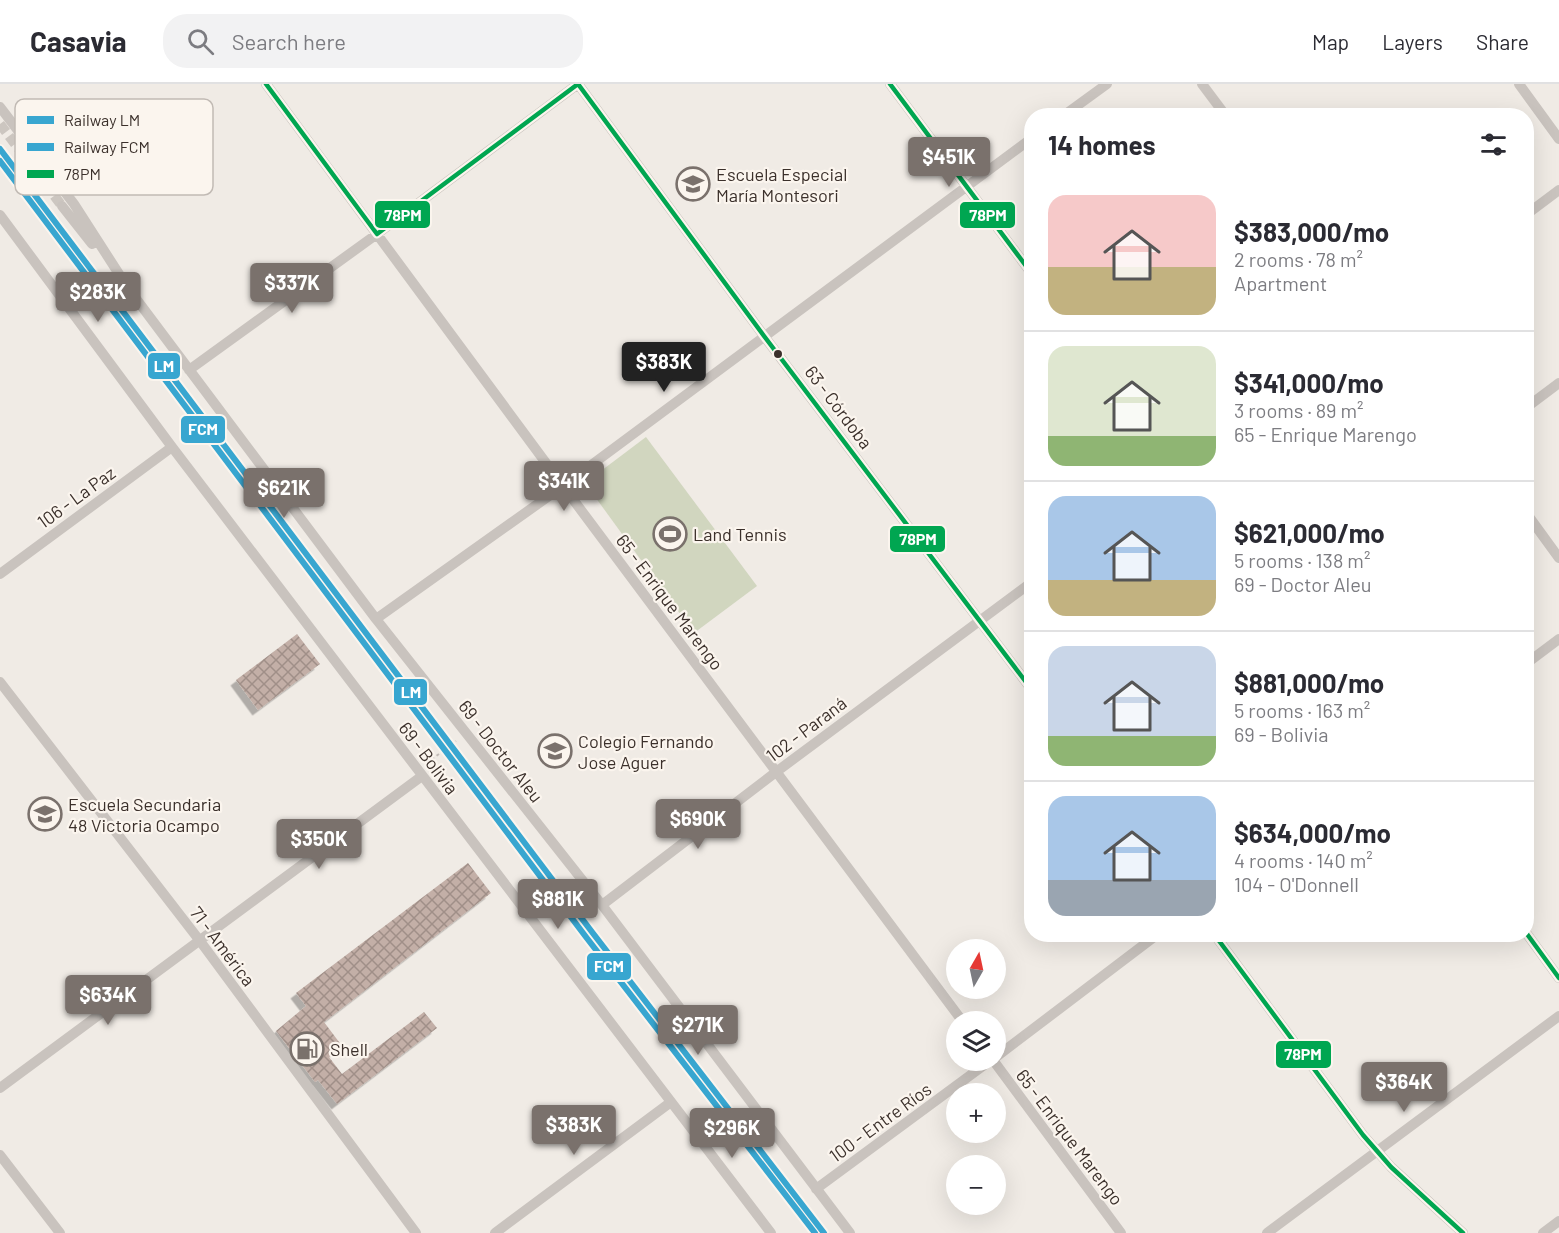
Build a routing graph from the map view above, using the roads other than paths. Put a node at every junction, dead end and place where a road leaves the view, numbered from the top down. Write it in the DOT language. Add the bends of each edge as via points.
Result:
graph roads {
  1 [pos="266,84"];
  2 [pos="578,84"];
  3 [pos="890,84"];
  4 [pos="1107,84"];
  5 [pos="1202,84"];
  6 [pos="1519,84"];
  7 [pos="0,107"];
  8 [pos="1074,108"];
  9 [pos="1220,108"];
  10 [pos="15,127"];
  11 [pos="1559,139"];
  12 [pos="1024,144"];
  13 [pos="966,186"];
  14 [pos="1559,190"];
  15 [pos="67,195"];
  16 [pos="62,206"];
  17 [pos="1534,209"];
  18 [pos="0,215"];
  19 [pos="377,234"];
  20 [pos="1024,263"];
  21 [pos="128,288"];
  22 [pos="764,336"];
  23 [pos="189,370"];
  24 [pos="1559,383"];
  25 [pos="1534,402"];
  26 [pos="172,447"];
  27 [pos="563,486"];
  28 [pos="1534,524"];
  29 [pos="1559,558"];
  30 [pos="0,574"];
  31 [pos="1024,588"];
  32 [pos="376,619"];
  33 [pos="980,620"];
  34 [pos="1559,639"];
  35 [pos="1534,658"];
  36 [pos="1024,679"];
  37 [pos="0,682"];
  38 [pos="776,772"];
  39 [pos="419,773"];
  40 [pos="602,905"];
  41 [pos="200,941"];
  42 [pos="1147,942"];
  43 [pos="1220,942"];
  44 [pos="1533,942"];
  45 [pos="1559,978"];
  46 [pos="955,1011"];
  47 [pos="1559,1016"];
  48 [pos="1006,1049"];
  49 [pos="977,1071"];
  50 [pos="1000,1071"];
  51 [pos="0,1088"];
  52 [pos="671,1101"];
  53 [pos="1377,1151"];
  54 [pos="0,1155"];
  55 [pos="816,1189"];
  56 [pos="1559,1221"];
  57 [pos="60,1233"];
  58 [pos="416,1233"];
  59 [pos="495,1233"];
  60 [pos="771,1233"];
  61 [pos="850,1233"];
  62 [pos="1121,1233"];
  63 [pos="1267,1233"];
  64 [pos="1463,1233"];
  65 [pos="1543,1233"];
  1 -- 19 [label="street, 65 - Enrique Marengo"];
  2 -- 19 [label="street"];
  2 -- 22 [label="street, 63 - Córdoba"];
  3 -- 13 [label="street"];
  4 -- 8 [label="street"];
  5 -- 9 [label="street"];
  6 -- 11 [label="street"];
  7 -- 10 [label="street, 69 - Doctor Aleu"];
  12 -- 13 [label="street"];
  13 -- 20 [label="street"];
  13 -- 22 [label="street"];
  14 -- 17 [label="street"];
  15 -- 21 [label="street, 69 - Doctor Aleu"];
  16 -- 21 [label="street, 69 - Doctor Aleu"];
  18 -- 26 [label="street, 69 - Bolivia"];
  19 -- 23 [label="street"];
  19 -- 27 [label="street, 65 - Enrique Marengo"];
  21 -- 23 [label="street, 69 - Doctor Aleu"];
  22 -- 27 [label="street"];
  22 -- 33 [label="street, 63 - Córdoba"];
  23 -- 32 [label="street, 69 - Doctor Aleu"];
  24 -- 25 [label="street"];
  26 -- 30 [label="street, 106 - La Paz"];
  26 -- 39 [label="street, 69 - Bolivia"];
  27 -- 32 [label="street"];
  27 -- 38 [label="street, 65 - Enrique Marengo"];
  28 -- 29 [label="street"];
  31 -- 33 [label="street, 102 - Paraná"];
  32 -- 40 [label="street, 69 - Doctor Aleu"];
  33 -- 36 [label="street, 63 - Córdoba"];
  33 -- 38 [label="street, 102 - Paraná"];
  34 -- 35 [label="street"];
  37 -- 41 [label="street, 71 - América"];
  38 -- 40 [label="street, 102 - Paraná"];
  38 -- 46 [label="street, 65 - Enrique Marengo"];
  39 -- 41 [label="street"];
  39 -- 52 [label="street, 69 - Bolivia"];
  40 -- 55 [label="street, 69 - Doctor Aleu"];
  41 -- 51 [label="street"];
  41 -- 58 [label="street, 71 - América"];
  42 -- 48 [label="street"];
  43 -- 53 [label="street"];
  44 -- 45 [label="street"];
  47 -- 53 [label="street"];
  49 -- 55 [label="street, 100 - Entre Ríos"];
  50 -- 62 [label="street, 65 - Enrique Marengo"];
  52 -- 59 [label="street"];
  52 -- 60 [label="street, 69 - Bolivia"];
  53 -- 63 [label="street"];
  53 -- 64 [label="street"];
  54 -- 57 [label="street"];
  55 -- 61 [label="street, 69 - Doctor Aleu"];
  56 -- 65 [label="street"];
}
